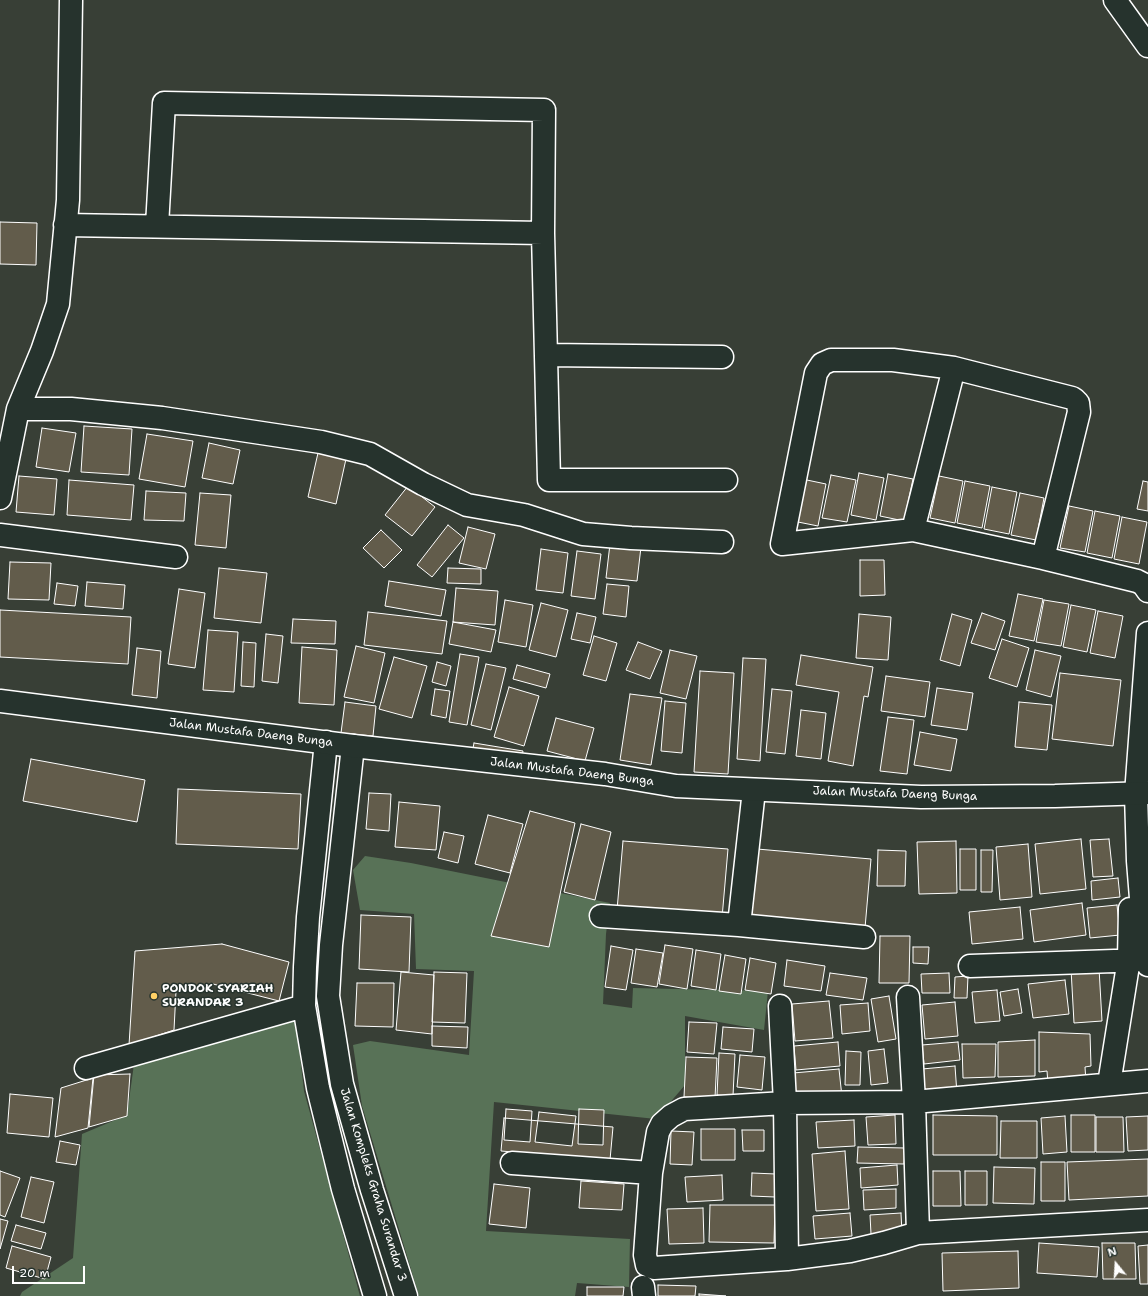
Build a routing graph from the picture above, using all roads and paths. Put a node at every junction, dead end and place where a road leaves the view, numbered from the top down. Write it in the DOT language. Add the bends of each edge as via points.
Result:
graph roads {
  1 [pos="71,0"];
  2 [pos="1116,0"];
  3 [pos="1148,46"];
  4 [pos="65,225"];
  5 [pos="157,226"];
  6 [pos="543,233"];
  7 [pos="546,355"];
  8 [pos="722,357"];
  9 [pos="954,368"];
  10 [pos="18,409"];
  11 [pos="726,480"];
  12 [pos="0,498"];
  13 [pos="913,530"];
  14 [pos="0,536"];
  15 [pos="722,542"];
  16 [pos="176,557"];
  17 [pos="1043,558"];
  18 [pos="1148,591"];
  19 [pos="1148,633"];
  20 [pos="0,701"];
  21 [pos="326,742"];
  22 [pos="353,746"];
  23 [pos="754,790"];
  24 [pos="1142,794"];
  25 [pos="319,807"];
  26 [pos="345,811"];
  27 [pos="602,916"];
  28 [pos="739,925"];
  29 [pos="864,937"];
  30 [pos="1141,961"];
  31 [pos="970,966"];
  32 [pos="908,997"];
  33 [pos="304,1006"];
  34 [pos="780,1006"];
  35 [pos="86,1068"];
  36 [pos="1148,1081"];
  37 [pos="1109,1084"];
  38 [pos="914,1102"];
  39 [pos="785,1103"];
  40 [pos="512,1163"];
  41 [pos="651,1173"];
  42 [pos="1148,1220"];
  43 [pos="918,1233"];
  44 [pos="787,1259"];
  45 [pos="374,1296"];
  46 [pos="406,1296"];
  1 -- 4 [label="street" via="68,200"];
  2 -- 3 [label="street"];
  4 -- 5 [label="street"];
  4 -- 10 [label="street" via="58,304"];
  5 -- 6 [label="street"];
  5 -- 6 [label="street" via="164,103 544,110"];
  6 -- 7 [label="street"];
  7 -- 8 [label="street"];
  7 -- 11 [label="street" via="548,480"];
  9 -- 13 [label="street"];
  9 -- 13 [label="street" via="893,360 831,360 822,364 816,373 782,544"];
  9 -- 17 [label="street" via="1072,398 1078,403 1079,412"];
  10 -- 12 [label="street"];
  10 -- 15 [label="street" via="71,409 162,418 321,442 370,454 423,484 468,505 524,515 583,534"];
  13 -- 17 [label="street"];
  14 -- 16 [label="street"];
  17 -- 18 [label="street" via="1137,581"];
  19 -- 24 [label="street"];
  20 -- 21 [label="street, Jalan Mustafa Daeng Bunga"];
  21 -- 22 [label="street, Jalan Mustafa Daeng Bunga"];
  21 -- 25 [label="street, Jalan Kompleks Graha Surandar 3"];
  22 -- 23 [label="street, Jalan Mustafa Daeng Bunga" via="605,774 676,786"];
  22 -- 26 [label="street, Jalan Kompleks Graha Surandar 3"];
  23 -- 24 [label="street, Jalan Mustafa Daeng Bunga" via="921,797"];
  23 -- 28 [label="street"];
  24 -- 30 [label="street" via="1138,849"];
  25 -- 26 [label="street"];
  25 -- 33 [label="street, Jalan Kompleks Graha Surandar 3" via="308,917"];
  26 -- 46 [label="street, Jalan Kompleks Graha Surandar 3" via="328,996 342,1084"];
  27 -- 28 [label="street"];
  28 -- 29 [label="street"];
  30 -- 31 [label="street"];
  30 -- 37 [label="street"];
  32 -- 38 [label="street"];
  33 -- 35 [label="street"];
  33 -- 45 [label="street, Jalan Kompleks Graha Surandar 3" via="318,1088 343,1189"];
  34 -- 39 [label="street"];
  36 -- 37 [label="street"];
  37 -- 38 [label="street"];
  38 -- 39 [label="street"];
  38 -- 43 [label="street"];
  39 -- 41 [label="street" via="684,1110 671,1116 658,1132"];
  39 -- 44 [label="street"];
  40 -- 41 [label="street"];
  41 -- 44 [label="street" via="645,1255 647,1265 654,1268"];
  42 -- 43 [label="street"];
  43 -- 44 [label="street" via="850,1251"];
}
